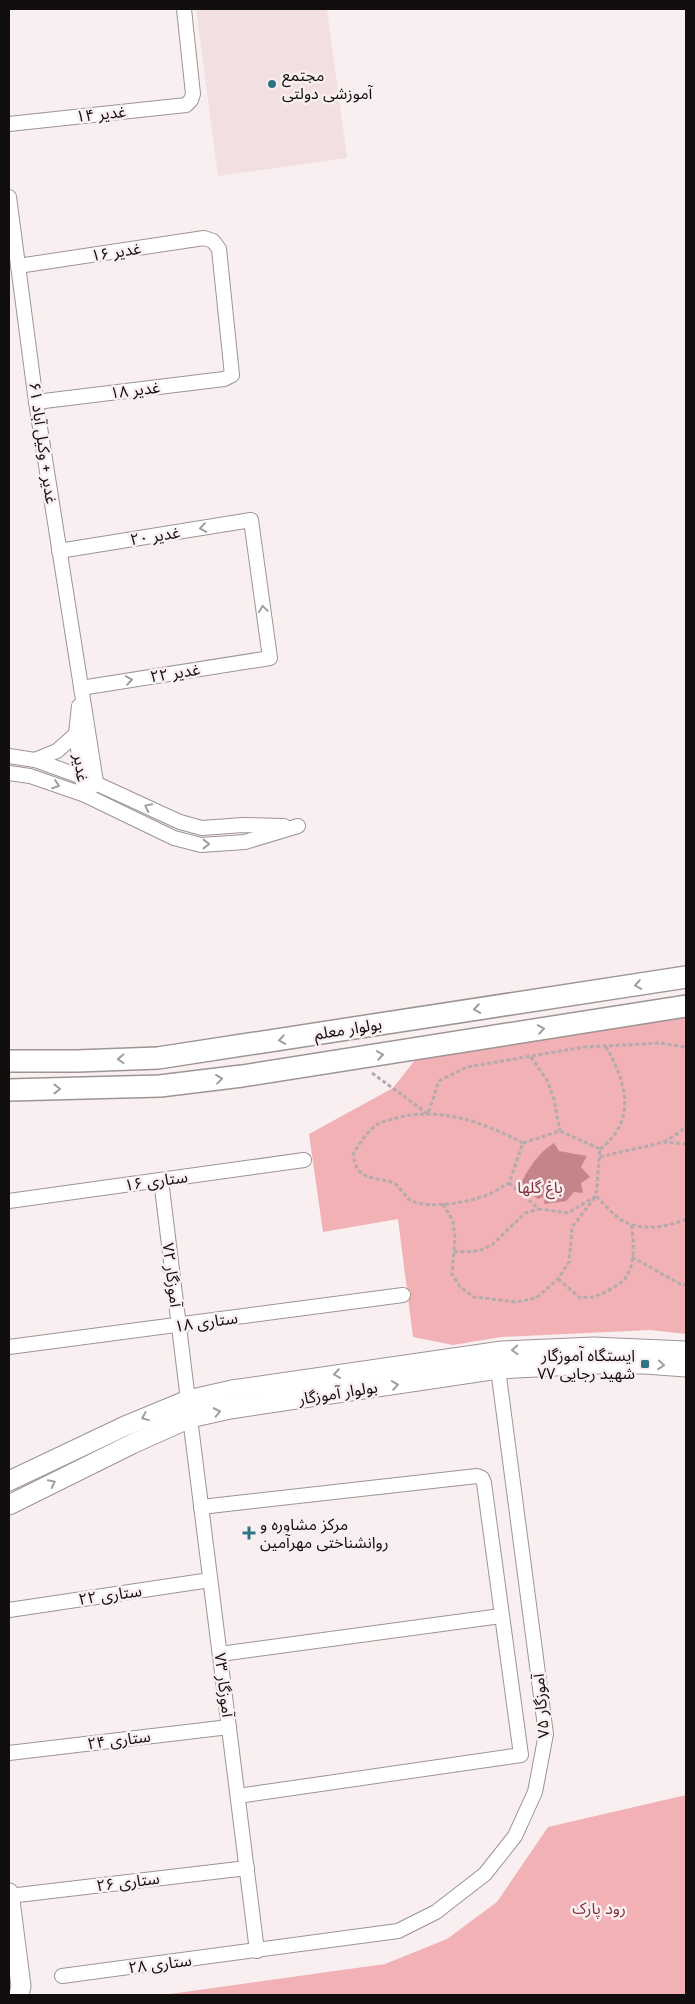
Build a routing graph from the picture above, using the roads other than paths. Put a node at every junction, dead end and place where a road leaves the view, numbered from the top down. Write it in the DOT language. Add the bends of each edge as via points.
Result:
graph roads {
  1 [pos="184,9"];
  2 [pos="9,124"];
  3 [pos="9,197"];
  4 [pos="18,266"];
  5 [pos="232,375"];
  6 [pos="36,402"];
  7 [pos="59,551"];
  8 [pos="270,658"];
  9 [pos="81,688"];
  10 [pos="76,734"];
  11 [pos="9,756"];
  12 [pos="35,760"];
  13 [pos="9,773"];
  14 [pos="82,777"];
  15 [pos="96,782"];
  16 [pos="85,795"];
  17 [pos="686,977"];
  18 [pos="686,1006"];
  19 [pos="9,1061"];
  20 [pos="9,1090"];
  21 [pos="304,1160"];
  22 [pos="160,1180"];
  23 [pos="9,1201"];
  24 [pos="403,1295"];
  25 [pos="179,1326"];
  26 [pos="9,1347"];
  27 [pos="686,1350"];
  28 [pos="686,1367"];
  29 [pos="498,1369"];
  30 [pos="189,1409"];
  31 [pos="9,1481"];
  32 [pos="9,1505"];
  33 [pos="201,1507"];
  34 [pos="210,1580"];
  35 [pos="9,1610"];
  36 [pos="501,1616"];
  37 [pos="220,1654"];
  38 [pos="229,1727"];
  39 [pos="9,1754"];
  40 [pos="238,1796"];
  41 [pos="247,1868"];
  42 [pos="9,1892"];
  43 [pos="9,1896"];
  44 [pos="257,1951"];
  45 [pos="62,1976"];
  46 [pos="19,1995"];
  1 -- 2 [label="street, غدیر ۱۴" via="193,94 186,104"];
  3 -- 4 [label="street, غدیر + وکیل آباد ۶۱"];
  4 -- 5 [label="street, غدیر ۱۶" via="204,238 213,241 219,249"];
  4 -- 6 [label="street, غدیر + وکیل آباد ۶۱"];
  5 -- 6 [label="street, غدیر ۱۸" via="224,379"];
  6 -- 7 [label="street, غدیر + وکیل آباد ۶۱"];
  8 -- 7 [label="street, غدیر ۲۰, one-way" via="251,520"];
  7 -- 9 [label="street, غدیر + وکیل آباد ۶۱"];
  9 -- 8 [label="street, غدیر ۲۲, one-way"];
  9 -- 10 [label="street, غدیر"];
  9 -- 15 [label="street, غدیر"];
  10 -- 12 [label="street" via="57,751"];
  10 -- 14 [label="street, غدیر"];
  11 -- 12 [label="street"];
  12 -- 14 [label="street"];
  13 -- 16 [label="street, one-way" via="30,776"];
  14 -- 15 [label="street"];
  14 -- 16 [label="street, غدیر"];
  15 -- 16 [label="street, غدیر"];
  16 -- 15 [label="street, one-way" via="174,838 201,845 244,842 298,826 202,828 180,822"];
  17 -- 19 [label="main road, بولوار معلم, one-way" via="158,1058"];
  20 -- 18 [label="main road, بولوار معلم, one-way" via="160,1086"];
  21 -- 22 [label="street, ستاری ۱۶"];
  22 -- 23 [label="street, ستاری ۱۶"];
  22 -- 25 [label="street, ۷۲ آموزگار"];
  24 -- 25 [label="street, ستاری ۱۸"];
  25 -- 26 [label="street, ستاری ۱۸"];
  25 -- 30 [label="street, ۷۲ آموزگار"];
  27 -- 30 [label="main road, بولوار آموزگار, one-way" via="594,1347 502,1351 232,1390"];
  29 -- 28 [label="main road, بولوار آموزگار, one-way" via="594,1364"];
  30 -- 29 [label="main road, بولوار آموزگار, one-way" via="230,1409"];
  29 -- 44 [label="street, آموزگار ۷۵" via="546,1734 535,1792 515,1836 485,1874 436,1912 398,1931"];
  30 -- 31 [label="main road, بولوار آموزگار, one-way" via="125,1426"];
  32 -- 30 [label="main road, بولوار آموزگار, one-way" via="132,1444"];
  30 -- 33 [label="street, ۷۳ آموزگار"];
  33 -- 34 [label="street, ۷۳ آموزگار"];
  33 -- 36 [label="street" via="477,1476 484,1483"];
  34 -- 35 [label="street, ستاری ۲۲"];
  34 -- 37 [label="street, ۷۳ آموزگار"];
  36 -- 37 [label="street"];
  36 -- 40 [label="street" via="520,1755"];
  37 -- 38 [label="street, ۷۳ آموزگار"];
  38 -- 39 [label="street, ستاری ۲۴"];
  38 -- 40 [label="street, ۷۳ آموزگار"];
  40 -- 41 [label="street, ۷۳ آموزگار"];
  41 -- 43 [label="street, ستاری ۲۶"];
  41 -- 44 [label="street, ۷۳ آموزگار"];
  42 -- 43 [label="main road"];
  43 -- 46 [label="main road" via="21,1986"];
  44 -- 45 [label="street, ستاری ۲۸"];
}
